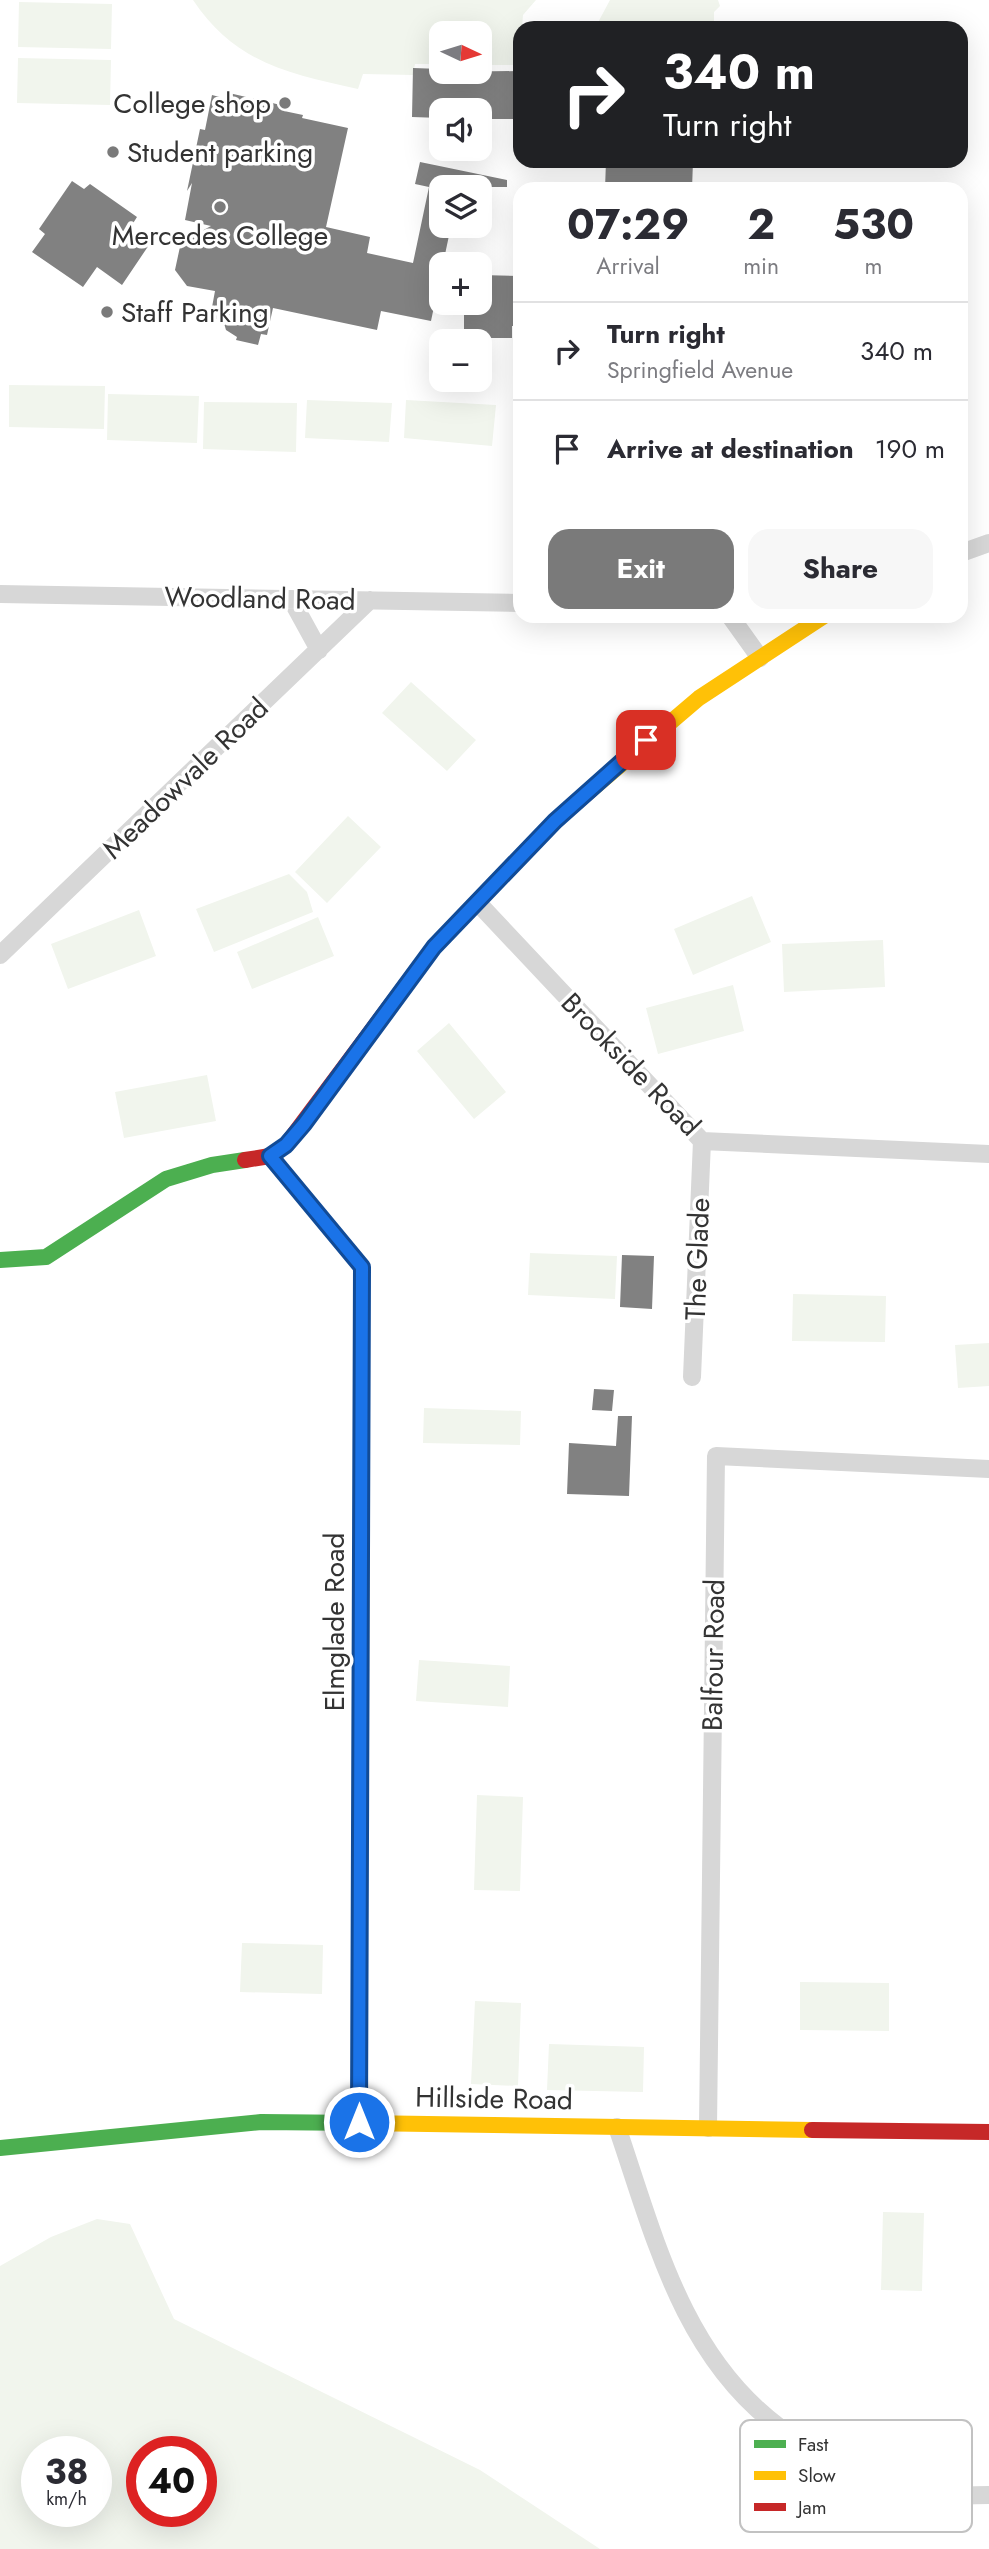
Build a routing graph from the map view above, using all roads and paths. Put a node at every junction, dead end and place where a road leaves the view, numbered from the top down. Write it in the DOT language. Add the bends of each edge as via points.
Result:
graph roads {
  1 [pos="989,543"];
  2 [pos="968,550"];
  3 [pos="0,594"];
  4 [pos="291,598"];
  5 [pos="370,600"];
  6 [pos="513,603"];
  7 [pos="735,623"];
  8 [pos="813,623"];
  9 [pos="319,650"];
  10 [pos="760,658"];
  11 [pos="478,903"];
  12 [pos="0,955"];
  13 [pos="702,1141"];
  14 [pos="989,1154"];
  15 [pos="270,1156"];
  16 [pos="0,1260"];
  17 [pos="692,1377"];
  18 [pos="989,1469"];
  19 [pos="359,2122"];
  20 [pos="617,2127"];
  21 [pos="708,2128"];
  22 [pos="989,2132"];
  23 [pos="0,2148"];
  24 [pos="772,2420"];
  1 -- 2 [label="street"];
  3 -- 4 [label="street, Woodland Road"];
  4 -- 5 [label="street, Woodland Road"];
  4 -- 9 [label="street"];
  5 -- 6 [label="street, Woodland Road"];
  5 -- 9 [label="street, Meadowvale Road"];
  7 -- 10 [label="street"];
  8 -- 10 [label="street"];
  9 -- 12 [label="street, Meadowvale Road"];
  10 -- 11 [label="street" via="699,698 628,754 555,821"];
  11 -- 13 [label="street, Brookside Road"];
  11 -- 15 [label="street" via="434,947 304,1124"];
  13 -- 14 [label="street, Brookside Road"];
  13 -- 17 [label="street, The Glade"];
  15 -- 16 [label="street" via="212,1164 166,1179 46,1257"];
  15 -- 19 [label="street, Elmglade Road" via="362,1267"];
  18 -- 21 [label="street, Balfour Road" via="716,1455"];
  19 -- 20 [label="street, Hillside Road"];
  19 -- 23 [label="street, Hillside Road" via="261,2122"];
  20 -- 21 [label="street, Hillside Road"];
  20 -- 24 [label="street" via="670,2283 712,2357 742,2394"];
  21 -- 22 [label="street, Hillside Road"];
}
